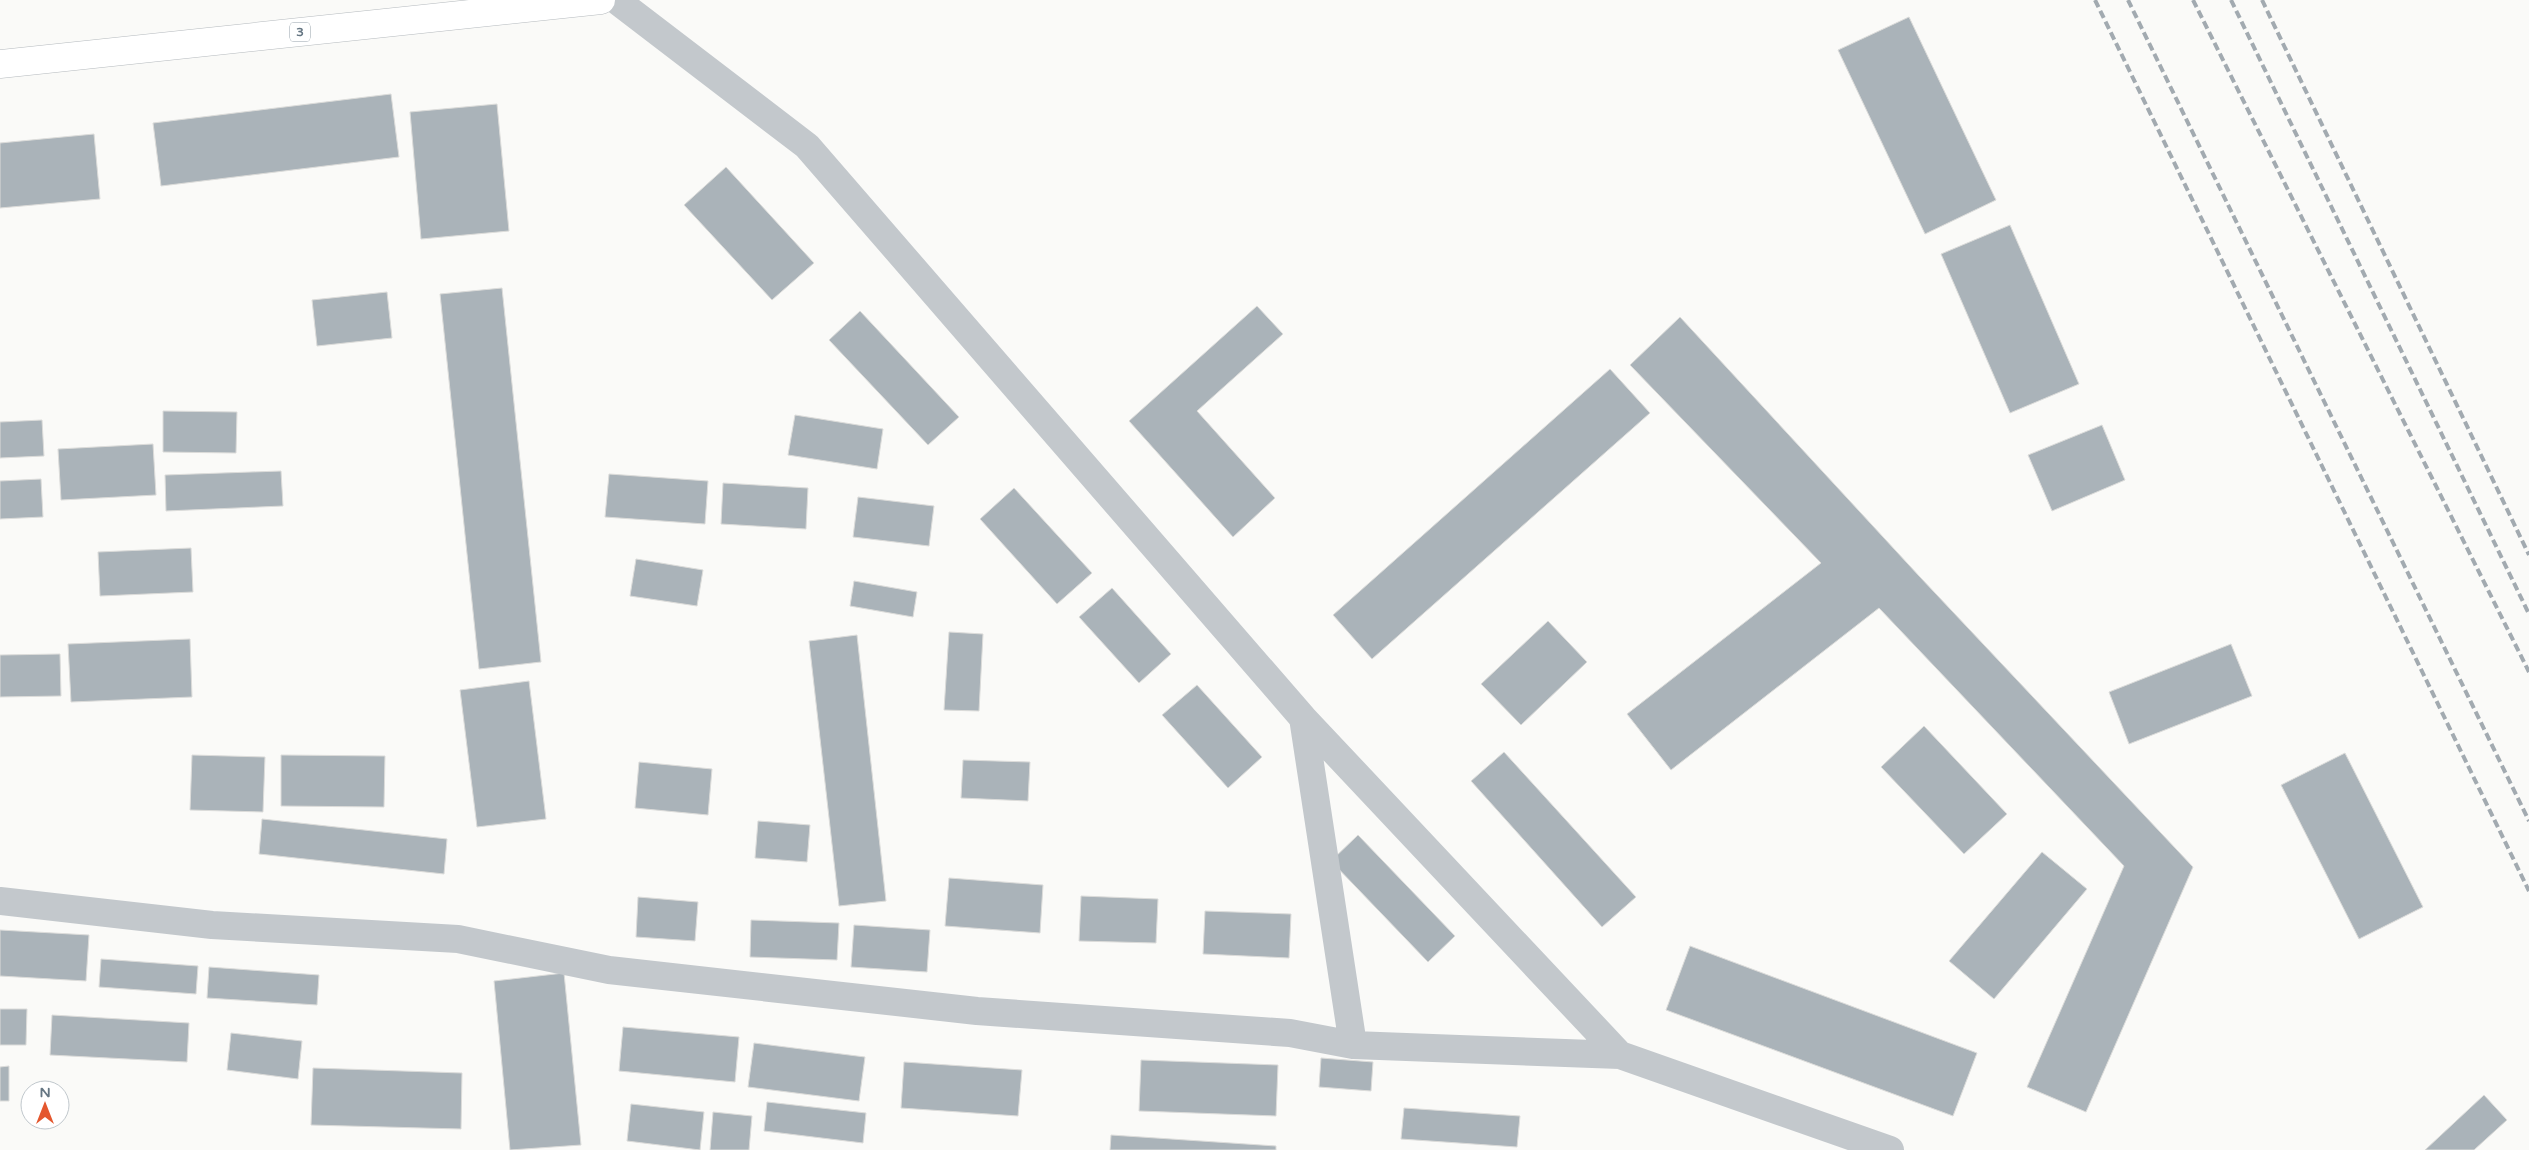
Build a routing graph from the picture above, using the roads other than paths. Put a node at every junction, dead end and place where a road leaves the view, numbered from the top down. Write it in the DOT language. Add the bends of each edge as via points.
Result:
graph roads {
  1 [pos="600,0"];
  2 [pos="616,0"];
  3 [pos="0,64"];
  4 [pos="1303,718"];
  5 [pos="0,901"];
  6 [pos="1353,1045"];
  7 [pos="1620,1055"];
  8 [pos="1890,1150"];
  1 -- 3 [label="main road, 3"];
  2 -- 4 [label="street" via="806,146"];
  4 -- 6 [label="street"];
  4 -- 7 [label="street"];
  5 -- 6 [label="street" via="212,925 458,940 609,970 976,1011 1290,1033"];
  6 -- 7 [label="street"];
  7 -- 8 [label="street"];
}
